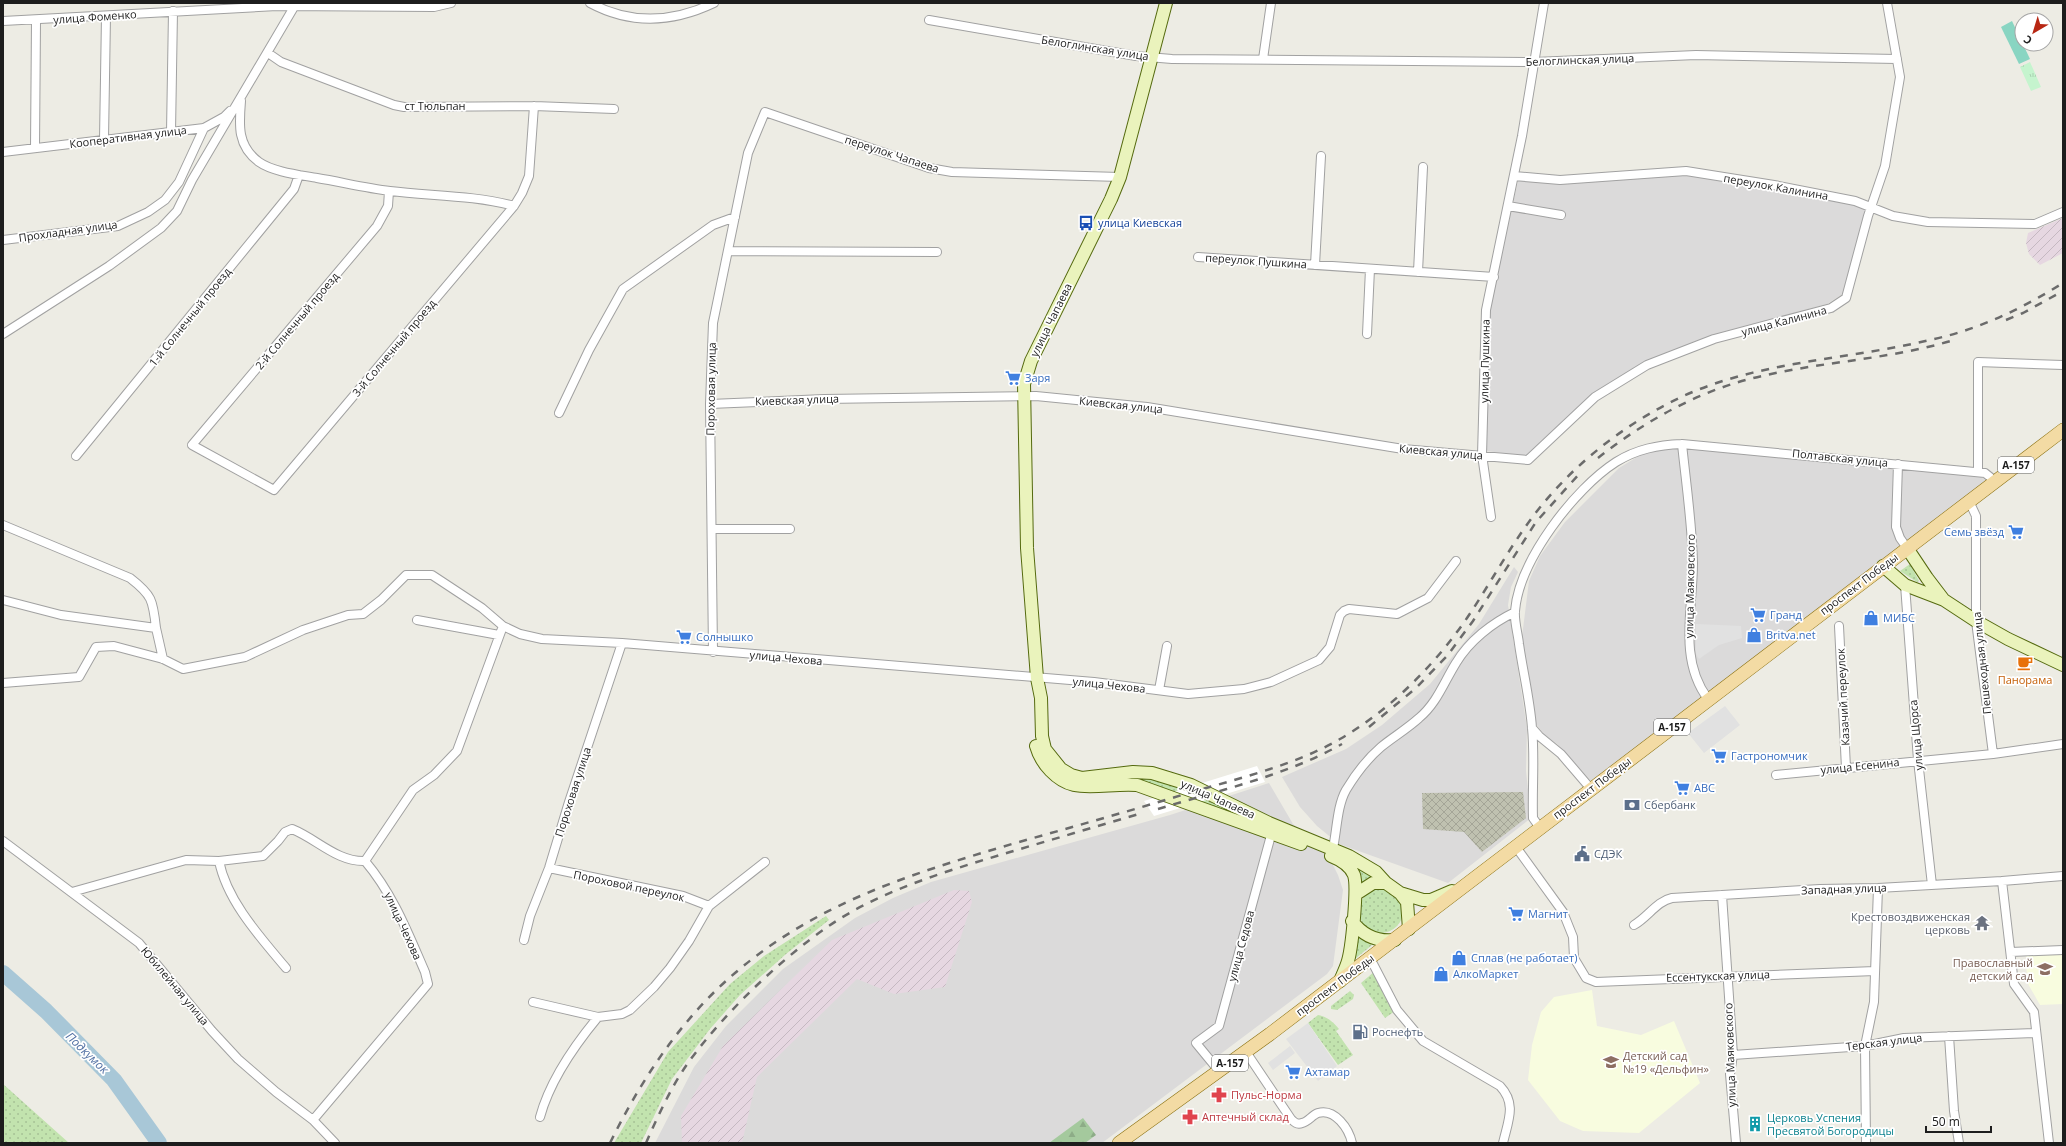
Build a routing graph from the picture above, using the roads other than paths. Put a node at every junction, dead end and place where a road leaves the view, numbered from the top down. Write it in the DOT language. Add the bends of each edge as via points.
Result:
graph roads {
  1 [pos="451,3"];
  2 [pos="590,3"];
  3 [pos="714,3"];
  4 [pos="1166,3"];
  5 [pos="1271,3"];
  6 [pos="1544,3"];
  7 [pos="1887,3"];
  8 [pos="276,5"];
  9 [pos="294,8"];
  10 [pos="173,11"];
  11 [pos="106,16"];
  12 [pos="929,20"];
  13 [pos="3,21"];
  14 [pos="36,21"];
  15 [pos="268,53"];
  16 [pos="1152,58"];
  17 [pos="1263,59"];
  18 [pos="1897,59"];
  19 [pos="1534,62"];
  20 [pos="242,98"];
  21 [pos="534,106"];
  22 [pos="614,109"];
  23 [pos="765,112"];
  24 [pos="204,128"];
  25 [pos="171,132"];
  26 [pos="104,139"];
  27 [pos="34,148"];
  28 [pos="3,152"];
  29 [pos="1321,156"];
  30 [pos="1423,167"];
  31 [pos="299,175"];
  32 [pos="1514,176"];
  33 [pos="1120,177"];
  34 [pos="389,191"];
  35 [pos="514,206"];
  36 [pos="1508,206"];
  37 [pos="1872,207"];
  38 [pos="2063,212"];
  39 [pos="1561,215"];
  40 [pos="735,218"];
  41 [pos="3,240"];
  42 [pos="728,251"];
  43 [pos="938,252"];
  44 [pos="1198,257"];
  45 [pos="1315,265"];
  46 [pos="1370,269"];
  47 [pos="1418,272"];
  48 [pos="1494,277"];
  49 [pos="3,334"];
  50 [pos="1366,334"];
  51 [pos="2063,365"];
  52 [pos="1024,396"];
  53 [pos="710,404"];
  54 [pos="559,413"];
  55 [pos="2063,430"];
  56 [pos="1682,444"];
  57 [pos="1482,455"];
  58 [pos="76,456"];
  59 [pos="1528,460"];
  60 [pos="1898,464"];
  61 [pos="1978,472"];
  62 [pos="1995,481"];
  63 [pos="274,490"];
  64 [pos="1969,501"];
  65 [pos="1491,517"];
  66 [pos="3,525"];
  67 [pos="712,529"];
  68 [pos="790,529"];
  69 [pos="1906,548"];
  70 [pos="1456,561"];
  71 [pos="1883,566"];
  72 [pos="1905,585"];
  73 [pos="3,600"];
  74 [pos="1944,600"];
  75 [pos="1515,612"];
  76 [pos="417,620"];
  77 [pos="1976,621"];
  78 [pos="503,626"];
  79 [pos="1839,626"];
  80 [pos="156,628"];
  81 [pos="499,635"];
  82 [pos="622,643"];
  83 [pos="1167,646"];
  84 [pos="713,652"];
  85 [pos="163,659"];
  86 [pos="2063,665"];
  87 [pos="1038,678"];
  88 [pos="3,682"];
  89 [pos="1159,690"];
  90 [pos="1708,699"];
  91 [pos="1532,728"];
  92 [pos="2063,744"];
  93 [pos="1993,754"];
  94 [pos="1918,760"];
  95 [pos="1846,768"];
  96 [pos="1776,775"];
  97 [pos="1591,789"];
  98 [pos="1540,828"];
  99 [pos="1270,839"];
  100 [pos="3,841"];
  101 [pos="1516,847"];
  102 [pos="1333,848"];
  103 [pos="219,861"];
  104 [pos="365,861"];
  105 [pos="765,862"];
  106 [pos="549,868"];
  107 [pos="2063,876"];
  108 [pos="2002,881"];
  109 [pos="1386,883"];
  110 [pos="1932,885"];
  111 [pos="1878,888"];
  112 [pos="1462,889"];
  113 [pos="72,892"];
  114 [pos="1400,892"];
  115 [pos="1356,894"];
  116 [pos="1722,895"];
  117 [pos="709,906"];
  118 [pos="1352,921"];
  119 [pos="1634,925"];
  120 [pos="1409,929"];
  121 [pos="524,940"];
  122 [pos="1394,940"];
  123 [pos="2063,950"];
  124 [pos="2011,952"];
  125 [pos="1370,958"];
  126 [pos="286,968"];
  127 [pos="1875,971"];
  128 [pos="1726,976"];
  129 [pos="1340,981"];
  130 [pos="533,1002"];
  131 [pos="598,1017"];
  132 [pos="2035,1033"];
  133 [pos="1949,1036"];
  134 [pos="1865,1046"];
  135 [pos="1246,1052"];
  136 [pos="1732,1054"];
  137 [pos="1219,1071"];
  138 [pos="540,1117"];
  139 [pos="313,1120"];
  140 [pos="335,1143"];
  141 [pos="1119,1143"];
  142 [pos="1352,1143"];
  143 [pos="1503,1143"];
  144 [pos="1736,1143"];
  145 [pos="1866,1143"];
  146 [pos="1959,1143"];
  147 [pos="2049,1143"];
  1 -- 9 [label="street, улица Фоменко" via="434,7"];
  2 -- 3 [label="street" via="611,12 657,20"];
  4 -- 16 [label="main road, улица Чапаева"];
  5 -- 17 [label="street"];
  6 -- 19 [label="street, улица Пушкина"];
  7 -- 18 [label="street, улица Калинина"];
  8 -- 9 [label="street, улица Фоменко"];
  8 -- 10 [label="street, улица Фоменко"];
  9 -- 15 [label="street"];
  10 -- 11 [label="street, улица Фоменко"];
  10 -- 25 [label="street"];
  11 -- 14 [label="street, улица Фоменко"];
  11 -- 26 [label="street"];
  12 -- 16 [label="street, Белоглинская улица"];
  13 -- 14 [label="street, улица Фоменко"];
  14 -- 27 [label="street"];
  15 -- 20 [label="street"];
  15 -- 21 [label="street, ст Тюльпан" via="281,62 404,107"];
  16 -- 17 [label="street, Белоглинская улица"];
  16 -- 33 [label="main road, улица Чапаева"];
  17 -- 19 [label="street, Белоглинская улица"];
  18 -- 19 [label="street, Белоглинская улица" via="1696,54"];
  18 -- 37 [label="street, улица Калинина" via="1900,77 1885,166"];
  19 -- 32 [label="street, улица Пушкина"];
  20 -- 24 [label="street, Кооперативная улица" via="224,117"];
  20 -- 31 [label="street" via="239,128 243,144 259,162"];
  20 -- 49 [label="street" via="196,173 178,211 161,228 109,266"];
  21 -- 22 [label="street, ст Тюльпан"];
  21 -- 35 [label="street, 3-й Солнечный проезд" via="529,176"];
  23 -- 33 [label="street, переулок Чапаева" via="929,168 952,172"];
  23 -- 40 [label="street, Пороховая улица" via="748,153"];
  24 -- 25 [label="street, Кооперативная улица"];
  24 -- 41 [label="street, Прохладная улица" via="179,182 165,200 148,212 118,226"];
  25 -- 26 [label="street, Кооперативная улица"];
  26 -- 27 [label="street, Кооперативная улица"];
  27 -- 28 [label="street, Кооперативная улица"];
  29 -- 45 [label="street, переулок Пушкина"];
  30 -- 47 [label="street"];
  31 -- 34 [label="street"];
  31 -- 58 [label="street, 1-й Солнечный проезд" via="294,189"];
  32 -- 36 [label="street, улица Пушкина"];
  32 -- 37 [label="street, переулок Калинина" via="1560,180 1686,171 1789,188 1855,201"];
  33 -- 52 [label="main road, улица Чапаева" via="1031,361 1024,384"];
  34 -- 35 [label="street" via="453,195"];
  34 -- 63 [label="street, 2-й Солнечный проезд" via="388,206 377,226 192,445"];
  35 -- 63 [label="street, 3-й Солнечный проезд"];
  36 -- 39 [label="street"];
  36 -- 48 [label="street, улица Пушкина"];
  37 -- 38 [label="street, переулок Калинина" via="1894,216 1928,222 2035,224"];
  37 -- 59 [label="street, улица Калинина" via="1846,298 1831,308 1714,339 1647,365 1595,397"];
  40 -- 42 [label="street, Пороховая улица"];
  40 -- 54 [label="street" via="713,226 623,289 589,350"];
  42 -- 43 [label="street"];
  42 -- 53 [label="street, Пороховая улица" via="713,323"];
  44 -- 45 [label="street, переулок Пушкина"];
  45 -- 46 [label="street, переулок Пушкина"];
  46 -- 47 [label="street, переулок Пушкина"];
  46 -- 50 [label="street"];
  47 -- 48 [label="street, переулок Пушкина"];
  48 -- 57 [label="street, улица Пушкина" via="1486,310"];
  51 -- 61 [label="street" via="1978,362"];
  52 -- 53 [label="street, Киевская улица" via="824,399"];
  52 -- 57 [label="street, Киевская улица" via="1147,407 1403,449"];
  52 -- 87 [label="main road, улица Чапаева" via="1027,548"];
  53 -- 67 [label="street, Пороховая улица"];
  55 -- 62 [label="main road, проспект Победы / А-157"];
  56 -- 60 [label="street, Полтавская улица"];
  56 -- 75 [label="street, Полтавская улица" via="1640,450 1616,462 1578,497 1540,544 1528,565"];
  56 -- 90 [label="street, улица Маяковского" via="1691,529 1689,653 1693,671"];
  57 -- 59 [label="street, Киевская улица"];
  57 -- 65 [label="street, улица Пушкина"];
  60 -- 61 [label="street, Полтавская улица"];
  60 -- 69 [label="street" via="1896,527"];
  61 -- 62 [label="street, Полтавская улица" via="1985,473"];
  62 -- 64 [label="main road, проспект Победы / А-157"];
  64 -- 69 [label="main road, проспект Победы / А-157"];
  64 -- 77 [label="street, Пешеходная улица" via="1976,516"];
  66 -- 80 [label="street" via="130,578 147,591 154,609"];
  67 -- 68 [label="street"];
  67 -- 84 [label="street, Пороховая улица"];
  69 -- 71 [label="main road, проспект Победы / А-157"];
  69 -- 74 [label="main road"];
  70 -- 89 [label="street, улица Чехова" via="1428,598 1397,614 1349,609 1344,611 1340,615 1330,647 1319,660 1295,672 1244,689 1188,694"];
  71 -- 72 [label="main road"];
  71 -- 90 [label="main road, проспект Победы / А-157"];
  72 -- 74 [label="main road"];
  72 -- 94 [label="street, улица Щорса"];
  73 -- 80 [label="street" via="61,614"];
  74 -- 77 [label="main road"];
  75 -- 91 [label="street, Полтавская улица"];
  75 -- 102 [label="street" via="1502,618 1477,638 1457,661 1438,697 1420,718 1379,749 1360,769 1345,791"];
  76 -- 81 [label="street"];
  77 -- 86 [label="main road"];
  77 -- 93 [label="street, Пешеходная улица"];
  78 -- 81 [label="street"];
  78 -- 82 [label="street, улица Чехова" via="520,634 542,639"];
  78 -- 85 [label="street, улица Чехова" via="482,608 432,575 406,575 363,614 348,615 303,630 245,657 183,669"];
  79 -- 95 [label="street, Казачий переулок"];
  80 -- 85 [label="street"];
  81 -- 104 [label="street" via="457,751 434,775 413,790"];
  82 -- 84 [label="street, улица Чехова"];
  82 -- 106 [label="street, Пороховая улица"];
  83 -- 89 [label="street, улица Чехова"];
  84 -- 87 [label="street, улица Чехова"];
  85 -- 88 [label="street" via="114,646 96,647 79,677"];
  87 -- 89 [label="street, улица Чехова"];
  87 -- 102 [label="main road, улица Чапаева" via="1042,698 1042,736 1045,749 1061,769 1071,775 1082,778 1133,772 1152,773 1191,785 1269,823"];
  87 -- 115 [label="main road, улица Чапаева" via="1034,698 1035,741 1044,763 1063,780 1074,785 1137,785 1331,855 1350,868 1354,876"];
  90 -- 97 [label="main road, проспект Победы / А-157"];
  91 -- 97 [label="street" via="1561,754"];
  91 -- 98 [label="street, Полтавская улица" via="1533,818"];
  92 -- 93 [label="street, улица Есенина"];
  93 -- 94 [label="street, улица Есенина"];
  94 -- 95 [label="street, улица Есенина"];
  94 -- 110 [label="street, улица Щорса"];
  95 -- 96 [label="street, улица Есенина"];
  97 -- 98 [label="main road, проспект Победы / А-157"];
  98 -- 101 [label="main road, проспект Победы / А-157"];
  99 -- 137 [label="street, улица Седова" via="1219,1026 1196,1043"];
  100 -- 113 [label="street, Юбилейная улица"];
  101 -- 112 [label="main road, проспект Победы / А-157"];
  101 -- 128 [label="street, Ессентукская улица" via="1563,912 1573,937 1574,958 1586,978 1596,982"];
  102 -- 109 [label="main road, улица Чапаева" via="1376,872"];
  103 -- 104 [label="street" via="263,856 285,832 292,829 334,853 355,862"];
  103 -- 113 [label="street" via="186,860"];
  103 -- 126 [label="street" via="222,874 235,900"];
  104 -- 139 [label="street, улица Чехова" via="393,900 428,984"];
  105 -- 117 [label="street"];
  106 -- 117 [label="street, Пороховой переулок" via="683,896"];
  106 -- 121 [label="street, Пороховая улица" via="530,916"];
  107 -- 108 [label="street, Западная улица"];
  108 -- 110 [label="street, Западная улица"];
  108 -- 124 [label="street"];
  109 -- 114 [label="main road, улица Чапаева"];
  109 -- 115 [label="main road" via="1373,883"];
  110 -- 111 [label="street, Западная улица"];
  111 -- 116 [label="street, Западная улица" via="1820,888"];
  111 -- 127 [label="street"];
  112 -- 114 [label="main road, улица Чапаева" via="1431,900"];
  112 -- 120 [label="main road, проспект Победы / А-157"];
  113 -- 139 [label="street, Юбилейная улица" via="139,943 238,1059"];
  114 -- 120 [label="main road" via="1407,902"];
  115 -- 118 [label="main road, улица Чапаева"];
  116 -- 119 [label="street, Западная улица" via="1664,900"];
  116 -- 128 [label="street, улица Маяковского"];
  117 -- 131 [label="street" via="689,941 654,987 630,1010 622,1014"];
  118 -- 122 [label="main road" via="1365,934 1378,940"];
  118 -- 129 [label="main road, улица Чапаева" via="1347,964"];
  120 -- 122 [label="main road, проспект Победы / А-157"];
  122 -- 125 [label="main road, проспект Победы / А-157"];
  123 -- 124 [label="street"];
  124 -- 132 [label="street" via="2014,984 2034,1012"];
  125 -- 129 [label="main road, проспект Победы / А-157"];
  125 -- 143 [label="street" via="1397,1010 1423,1041 1500,1086 1508,1095 1511,1106"];
  127 -- 128 [label="street, Ессентукская улица"];
  127 -- 134 [label="street" via="1874,1002"];
  128 -- 136 [label="street, улица Маяковского"];
  129 -- 135 [label="main road, проспект Победы / А-157"];
  130 -- 131 [label="street"];
  131 -- 138 [label="street" via="569,1055 545,1099"];
  132 -- 133 [label="street, Терская улица"];
  132 -- 147 [label="street"];
  133 -- 134 [label="street, Терская улица" via="1904,1038"];
  133 -- 146 [label="street" via="1954,1111"];
  134 -- 136 [label="street, Терская улица"];
  134 -- 145 [label="street"];
  135 -- 137 [label="main road, проспект Победы / А-157"];
  135 -- 142 [label="street" via="1291,1119 1303,1124 1316,1113 1326,1112 1343,1125"];
  136 -- 144 [label="street, улица Маяковского" via="1730,1074"];
  137 -- 141 [label="main road, проспект Победы / А-157"];
  139 -- 140 [label="street, Юбилейная улица"];
}
